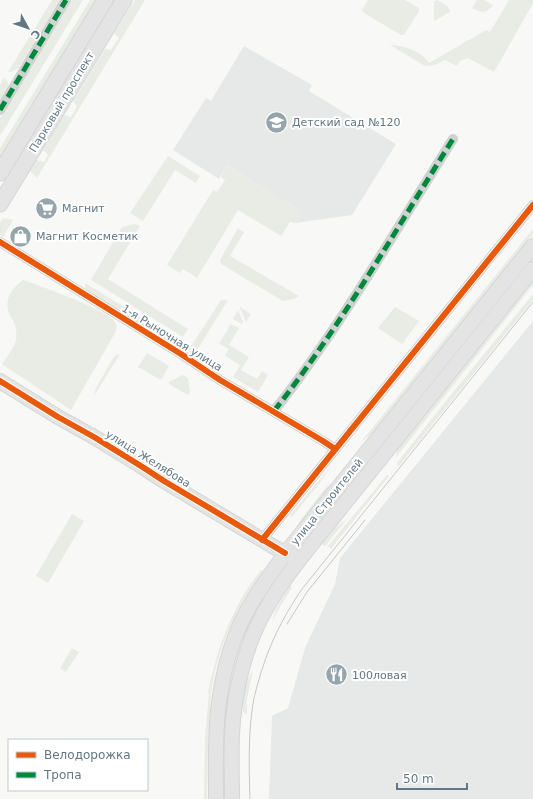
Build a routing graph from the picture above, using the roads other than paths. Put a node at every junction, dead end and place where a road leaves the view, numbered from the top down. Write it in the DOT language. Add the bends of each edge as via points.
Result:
graph roads {
  1 [pos="66,0"];
  2 [pos="105,0"];
  3 [pos="124,0"];
  4 [pos="0,110"];
  5 [pos="453,139"];
  6 [pos="0,173"];
  7 [pos="0,204"];
  8 [pos="533,205"];
  9 [pos="0,242"];
  10 [pos="533,246"];
  11 [pos="533,269"];
  12 [pos="0,381"];
  13 [pos="274,412"];
  14 [pos="335,449"];
  15 [pos="262,540"];
  16 [pos="285,553"];
  17 [pos="300,559"];
  18 [pos="216,799"];
  19 [pos="232,799"];
  1 -- 4 [label="street"];
  2 -- 6 [label="main road, Парковый проспект"];
  3 -- 7 [label="main road, Парковый проспект"];
  5 -- 13 [label="street" via="342,317"];
  8 -- 14 [label="street"];
  9 -- 13 [label="street, 1-я Рыночная улица"];
  10 -- 16 [label="main road, улица Строителей"];
  11 -- 17 [label="main road, улица Строителей"];
  12 -- 15 [label="main road, улица Желябова"];
  13 -- 14 [label="street, 1-я Рыночная улица"];
  14 -- 15 [label="street"];
  15 -- 16 [label="main road, улица Желябова"];
  16 -- 17 [label="main road, улица Желябова"];
  16 -- 18 [label="main road, улица Строителей" via="253,600 227,660 218,711"];
  17 -- 19 [label="main road, улица Строителей" via="267,608 253,636 243,665 232,735"];
}
